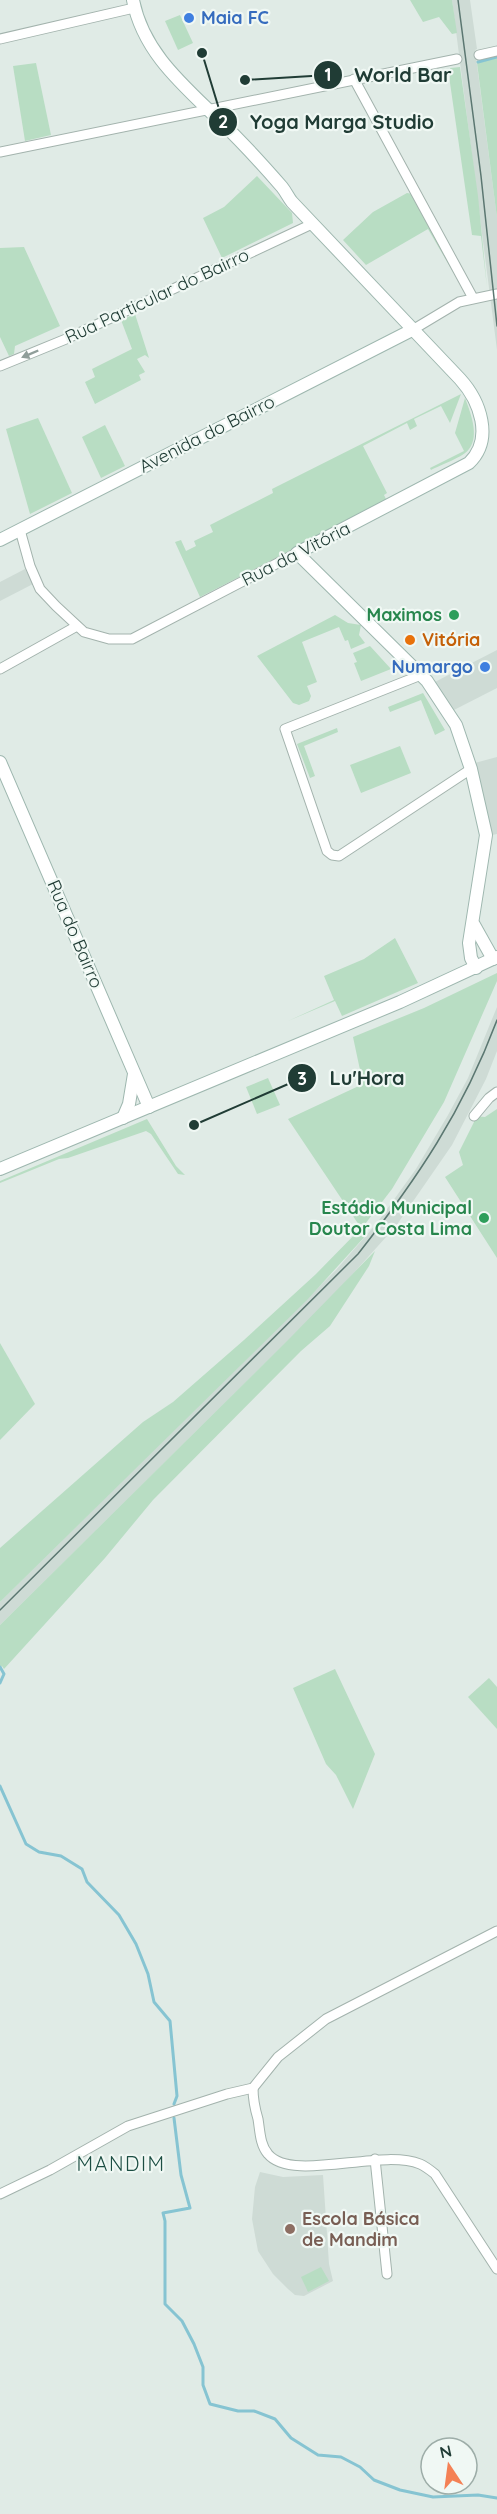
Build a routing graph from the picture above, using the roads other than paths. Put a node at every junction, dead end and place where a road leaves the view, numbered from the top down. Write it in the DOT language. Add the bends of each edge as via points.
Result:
graph roads {
  1 [pos="134,4"];
  2 [pos="0,39"];
  3 [pos="497,51"];
  4 [pos="479,55"];
  5 [pos="457,59"];
  6 [pos="354,79"];
  7 [pos="208,110"];
  8 [pos="0,152"];
  9 [pos="312,224"];
  10 [pos="497,294"];
  11 [pos="473,298"];
  12 [pos="414,329"];
  13 [pos="2,365"];
  14 [pos="20,530"];
  15 [pos="0,540"];
  16 [pos="297,553"];
  17 [pos="77,626"];
  18 [pos="0,669"];
  19 [pos="421,675"];
  20 [pos="0,762"];
  21 [pos="471,769"];
  22 [pos="474,925"];
  23 [pos="495,958"];
  24 [pos="476,968"];
  25 [pos="134,1073"];
  26 [pos="497,1092"];
  27 [pos="149,1107"];
  28 [pos="474,1116"];
  29 [pos="123,1118"];
  30 [pos="0,1169"];
  31 [pos="497,1931"];
  32 [pos="253,2088"];
  33 [pos="375,2159"];
  34 [pos="0,2194"];
  35 [pos="497,2269"];
  36 [pos="387,2274"];
  1 -- 2 [label="street"];
  1 -- 7 [label="street, Rua da Vitória" via="140,28 153,50"];
  3 -- 4 [label="street"];
  5 -- 6 [label="street"];
  6 -- 7 [label="street"];
  6 -- 11 [label="street"];
  7 -- 8 [label="street"];
  7 -- 9 [label="street, Rua da Vitória"];
  9 -- 12 [label="street, Rua da Vitória"];
  9 -- 13 [label="street, Rua Particular do Bairro, one-way"];
  10 -- 11 [label="street"];
  11 -- 12 [label="street"];
  12 -- 14 [label="street, Avenida do Bairro"];
  12 -- 16 [label="street, Rua da Vitória" via="474,398 482,426 477,453 460,468"];
  14 -- 15 [label="street, Avenida do Bairro"];
  14 -- 17 [label="street, Rua da Vitória" via="40,589"];
  16 -- 17 [label="street, Rua da Vitória" via="132,639 109,639"];
  16 -- 19 [label="street"];
  17 -- 18 [label="street"];
  19 -- 21 [label="street" via="456,725"];
  19 -- 21 [label="street" via="285,729 326,849 339,856"];
  20 -- 25 [label="street, Rua do Bairro"];
  21 -- 22 [label="street" via="486,836"];
  22 -- 23 [label="street"];
  22 -- 24 [label="street" via="469,951"];
  23 -- 24 [label="street"];
  24 -- 27 [label="street"];
  25 -- 27 [label="street, Rua do Bairro"];
  25 -- 29 [label="street"];
  26 -- 28 [label="street"];
  27 -- 29 [label="street"];
  29 -- 30 [label="street"];
  31 -- 32 [label="street" via="326,2019 278,2057"];
  32 -- 33 [label="street" via="263,2147 284,2165"];
  32 -- 34 [label="street" via="128,2126"];
  33 -- 35 [label="street" via="405,2159 435,2174"];
  33 -- 36 [label="street"];
}
